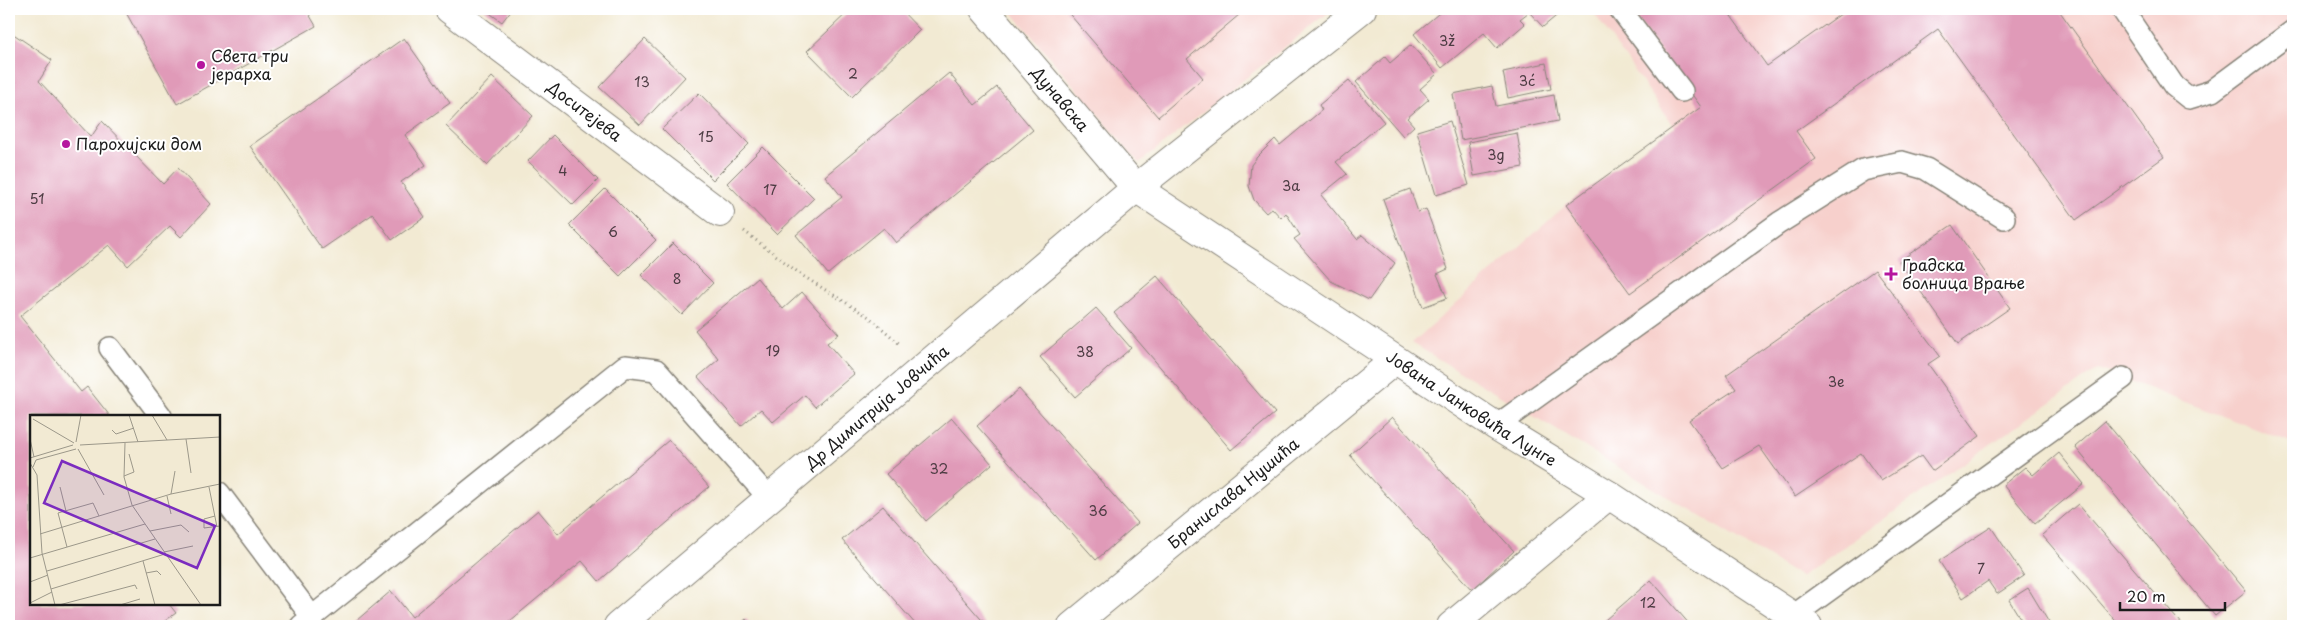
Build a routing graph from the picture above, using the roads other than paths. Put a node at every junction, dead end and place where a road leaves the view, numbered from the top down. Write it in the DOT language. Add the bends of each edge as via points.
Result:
graph roads {
  1 [pos="449,9"];
  2 [pos="984,9"];
  3 [pos="1362,9"];
  4 [pos="1620,9"];
  5 [pos="2122,9"];
  6 [pos="2293,31"];
  7 [pos="1682,90"];
  8 [pos="1136,188"];
  9 [pos="720,213"];
  10 [pos="2004,218"];
  11 [pos="110,348"];
  12 [pos="1395,360"];
  13 [pos="2123,378"];
  14 [pos="160,415"];
  15 [pos="1496,426"];
  16 [pos="220,494"];
  17 [pos="1610,495"];
  18 [pos="769,498"];
  19 [pos="1801,621"];
  20 [pos="306,622"];
  21 [pos="618,626"];
  22 [pos="1072,626"];
  23 [pos="1451,626"];
  1 -- 9 [label="street, Доситејева"];
  2 -- 8 [label="street, Дунавска"];
  3 -- 8 [label="street, Др Димитрија Јовчића"];
  4 -- 7 [label="lane"];
  5 -- 6 [label="lane" via="2174,86 2189,98 2212,90"];
  8 -- 12 [label="street, Јована Јанковића Лунге"];
  8 -- 18 [label="street, Др Димитрија Јовчића"];
  10 -- 15 [label="lane" via="1926,169 1902,162 1863,170 1779,224"];
  11 -- 14 [label="lane"];
  12 -- 15 [label="street, Јована Јанковића Лунге"];
  12 -- 22 [label="street, Бранислава Нушића"];
  13 -- 19 [label="lane"];
  15 -- 17 [label="street, Јована Јанковића Лунге"];
  16 -- 20 [label="lane"];
  17 -- 19 [label="street, Јована Јанковића Лунге"];
  17 -- 23 [label="street"];
  18 -- 20 [label="lane" via="656,370 625,366"];
  18 -- 21 [label="street, Др Димитрија Јовчића"];
}
